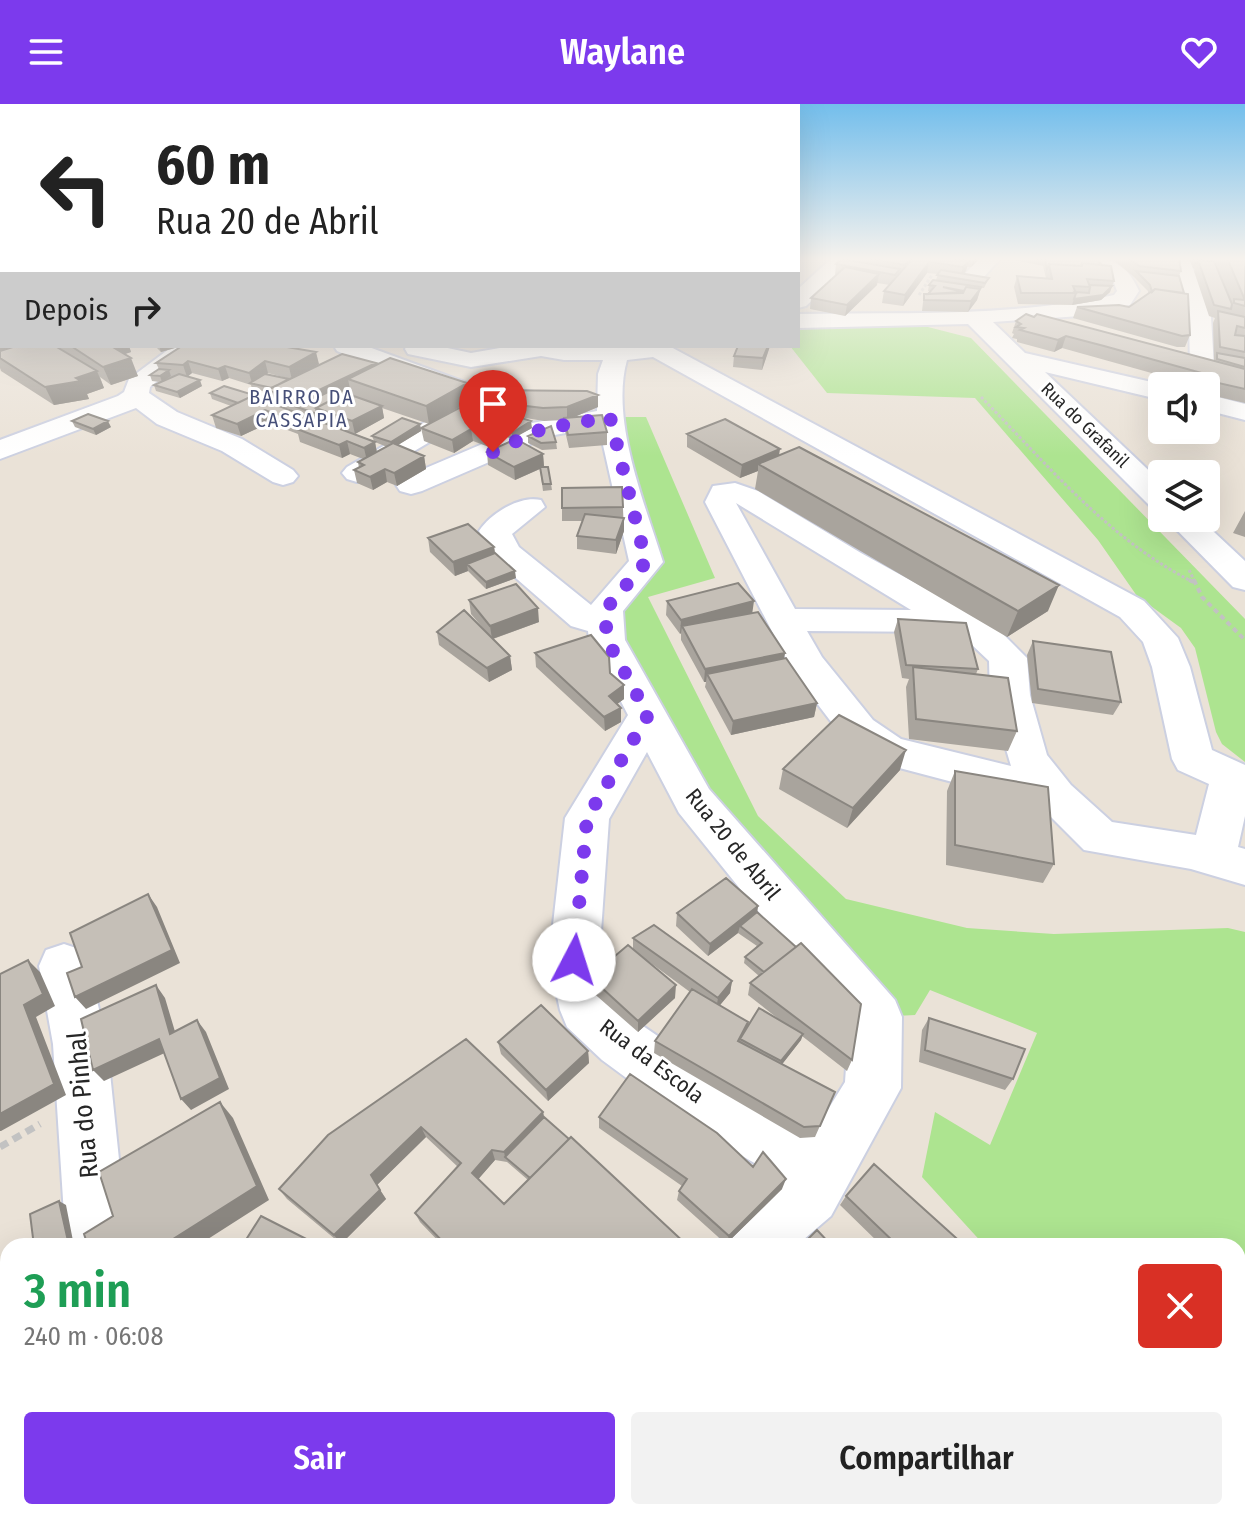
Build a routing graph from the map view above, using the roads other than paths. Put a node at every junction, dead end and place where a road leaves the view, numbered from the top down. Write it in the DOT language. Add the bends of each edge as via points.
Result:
graph roads {
  1 [pos="981,324"];
  2 [pos="1047,324"];
  3 [pos="1200,324"];
  4 [pos="1085,335"];
  5 [pos="145,348"];
  6 [pos="187,348"];
  7 [pos="413,348"];
  8 [pos="531,348"];
  9 [pos="669,348"];
  10 [pos="217,350"];
  11 [pos="638,352"];
  12 [pos="340,354"];
  13 [pos="1017,359"];
  14 [pos="1172,359"];
  15 [pos="163,363"];
  16 [pos="1202,367"];
  17 [pos="1231,376"];
  18 [pos="378,379"];
  19 [pos="1095,379"];
  20 [pos="1148,389"];
  21 [pos="1054,394"];
  22 [pos="136,395"];
  23 [pos="475,403"];
  24 [pos="588,404"];
  25 [pos="1220,406"];
  26 [pos="1245,412"];
  27 [pos="401,419"];
  28 [pos="431,431"];
  29 [pos="362,443"];
  30 [pos="0,450"];
  31 [pos="390,454"];
  32 [pos="357,473"];
  33 [pos="283,476"];
  34 [pos="411,485"];
  35 [pos="1148,486"];
  36 [pos="530,507"];
  37 [pos="1195,532"];
  38 [pos="1245,580"];
  39 [pos="784,620"];
  40 [pos="953,621"];
  41 [pos="606,625"];
  42 [pos="648,715"];
  43 [pos="1238,781"];
  44 [pos="1056,796"];
  45 [pos="1229,862"];
  46 [pos="64,966"];
  47 [pos="825,1170"];
  48 [pos="96,1238"];
  49 [pos="758,1238"];
  1 -- 13 [label="street, Rua do Grafanil"];
  2 -- 4 [label="street"];
  3 -- 16 [label="street"];
  5 -- 15 [label="street"];
  6 -- 10 [label="street"];
  6 -- 15 [label="street"];
  7 -- 8 [label="street" via="471,360"];
  8 -- 11 [label="street"];
  9 -- 11 [label="street"];
  11 -- 24 [label="street" via="612,364"];
  11 -- 43 [label="street" via="979,523 1132,609 1160,638 1193,759"];
  12 -- 18 [label="street"];
  12 -- 24 [label="street" via="372,358 488,396"];
  13 -- 19 [label="street"];
  13 -- 21 [label="street, Rua do Grafanil"];
  14 -- 16 [label="street"];
  15 -- 22 [label="street" via="138,384"];
  16 -- 17 [label="street"];
  19 -- 20 [label="street"];
  19 -- 21 [label="street"];
  21 -- 35 [label="street, Rua do Grafanil"];
  22 -- 30 [label="street" via="114,409"];
  22 -- 33 [label="street" via="167,418 232,445"];
  23 -- 28 [label="street"];
  24 -- 34 [label="street"];
  24 -- 41 [label="street" via="646,562 605,610"];
  25 -- 26 [label="street"];
  27 -- 28 [label="street"];
  28 -- 31 [label="street"];
  29 -- 31 [label="street"];
  31 -- 32 [label="street"];
  36 -- 41 [label="street" via="495,531 506,552 584,618"];
  37 -- 38 [label="street"];
  39 -- 40 [label="street"];
  39 -- 40 [label="street" via="720,502 724,492 747,497"];
  39 -- 44 [label="street" via="806,663 850,719 888,751"];
  40 -- 44 [label="street" via="984,636 1008,658 1010,695 1028,760"];
  41 -- 42 [label="street, Rua 20 de Abril" via="607,640"];
  42 -- 47 [label="street, Rua 20 de Abril" via="694,801 876,1017 873,1088"];
  42 -- 47 [label="street, Rua da Escola" via="587,818 574,960 586,1010 621,1042 717,1110"];
  43 -- 45 [label="street"];
  44 -- 45 [label="street" via="1100,838"];
  46 -- 48 [label="street, Rua do Pinhal" via="80,1044"];
  47 -- 49 [label="street, Rua 20 de Abril" via="810,1195"];
}
